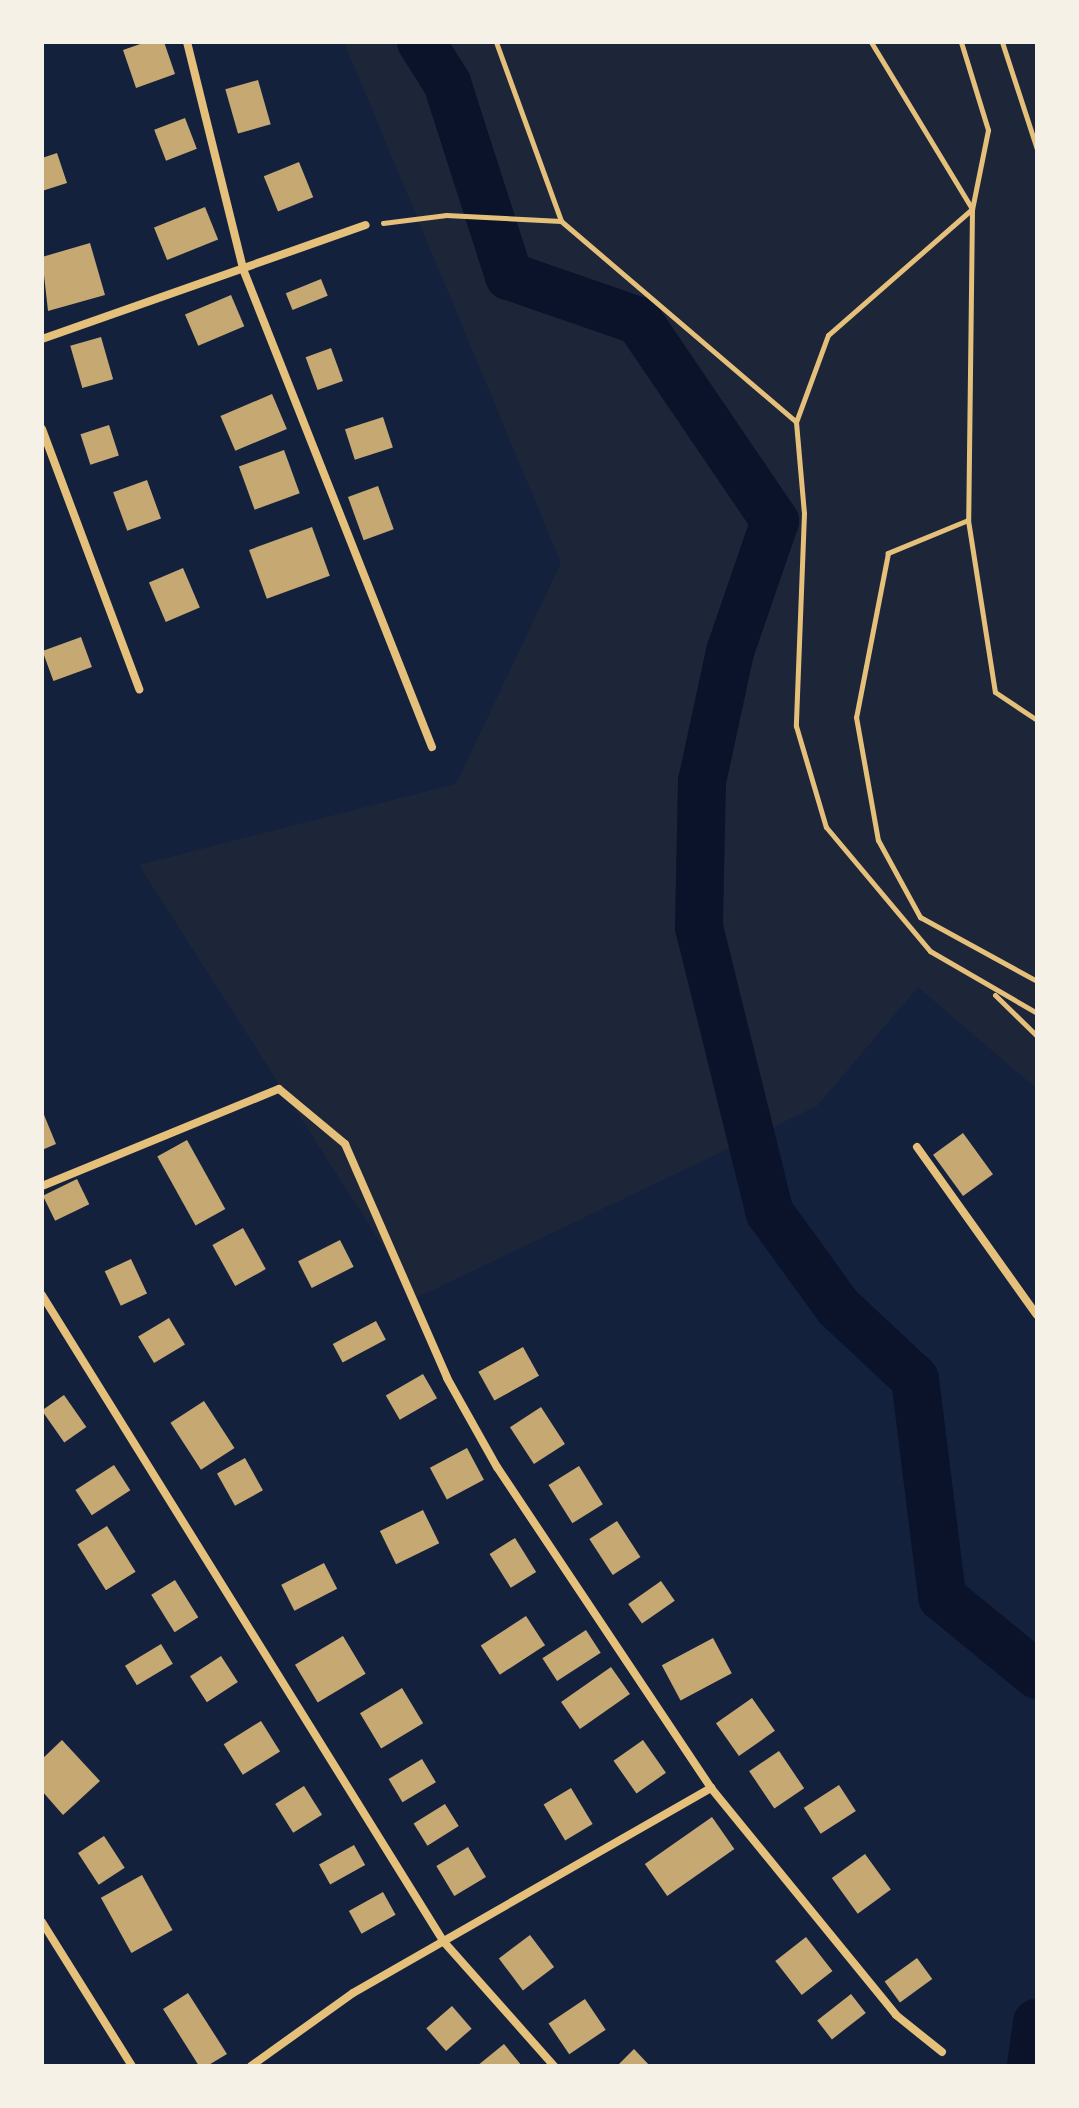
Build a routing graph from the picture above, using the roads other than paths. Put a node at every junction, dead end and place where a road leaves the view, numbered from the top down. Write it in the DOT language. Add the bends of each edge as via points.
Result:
graph roads {
  1 [pos="187,42"];
  2 [pos="366,225"];
  3 [pos="243,269"];
  4 [pos="42,339"];
  5 [pos="42,429"];
  6 [pos="139,689"];
  7 [pos="432,747"];
  8 [pos="917,1147"];
  9 [pos="42,1186"];
  10 [pos="42,1295"];
  11 [pos="1037,1315"];
  12 [pos="711,1788"];
  13 [pos="42,1922"];
  14 [pos="444,1942"];
  15 [pos="942,2052"];
  16 [pos="132,2066"];
  17 [pos="251,2066"];
  18 [pos="554,2066"];
  1 -- 3 [label="street"];
  2 -- 3 [label="street"];
  3 -- 4 [label="street"];
  3 -- 7 [label="street"];
  5 -- 6 [label="street"];
  8 -- 11 [label="street"];
  9 -- 12 [label="street" via="279,1089 345,1144 469,1416"];
  10 -- 14 [label="street"];
  12 -- 14 [label="street"];
  12 -- 15 [label="street" via="896,2015"];
  13 -- 16 [label="street"];
  14 -- 17 [label="street" via="353,1993"];
  14 -- 18 [label="street"];
}
